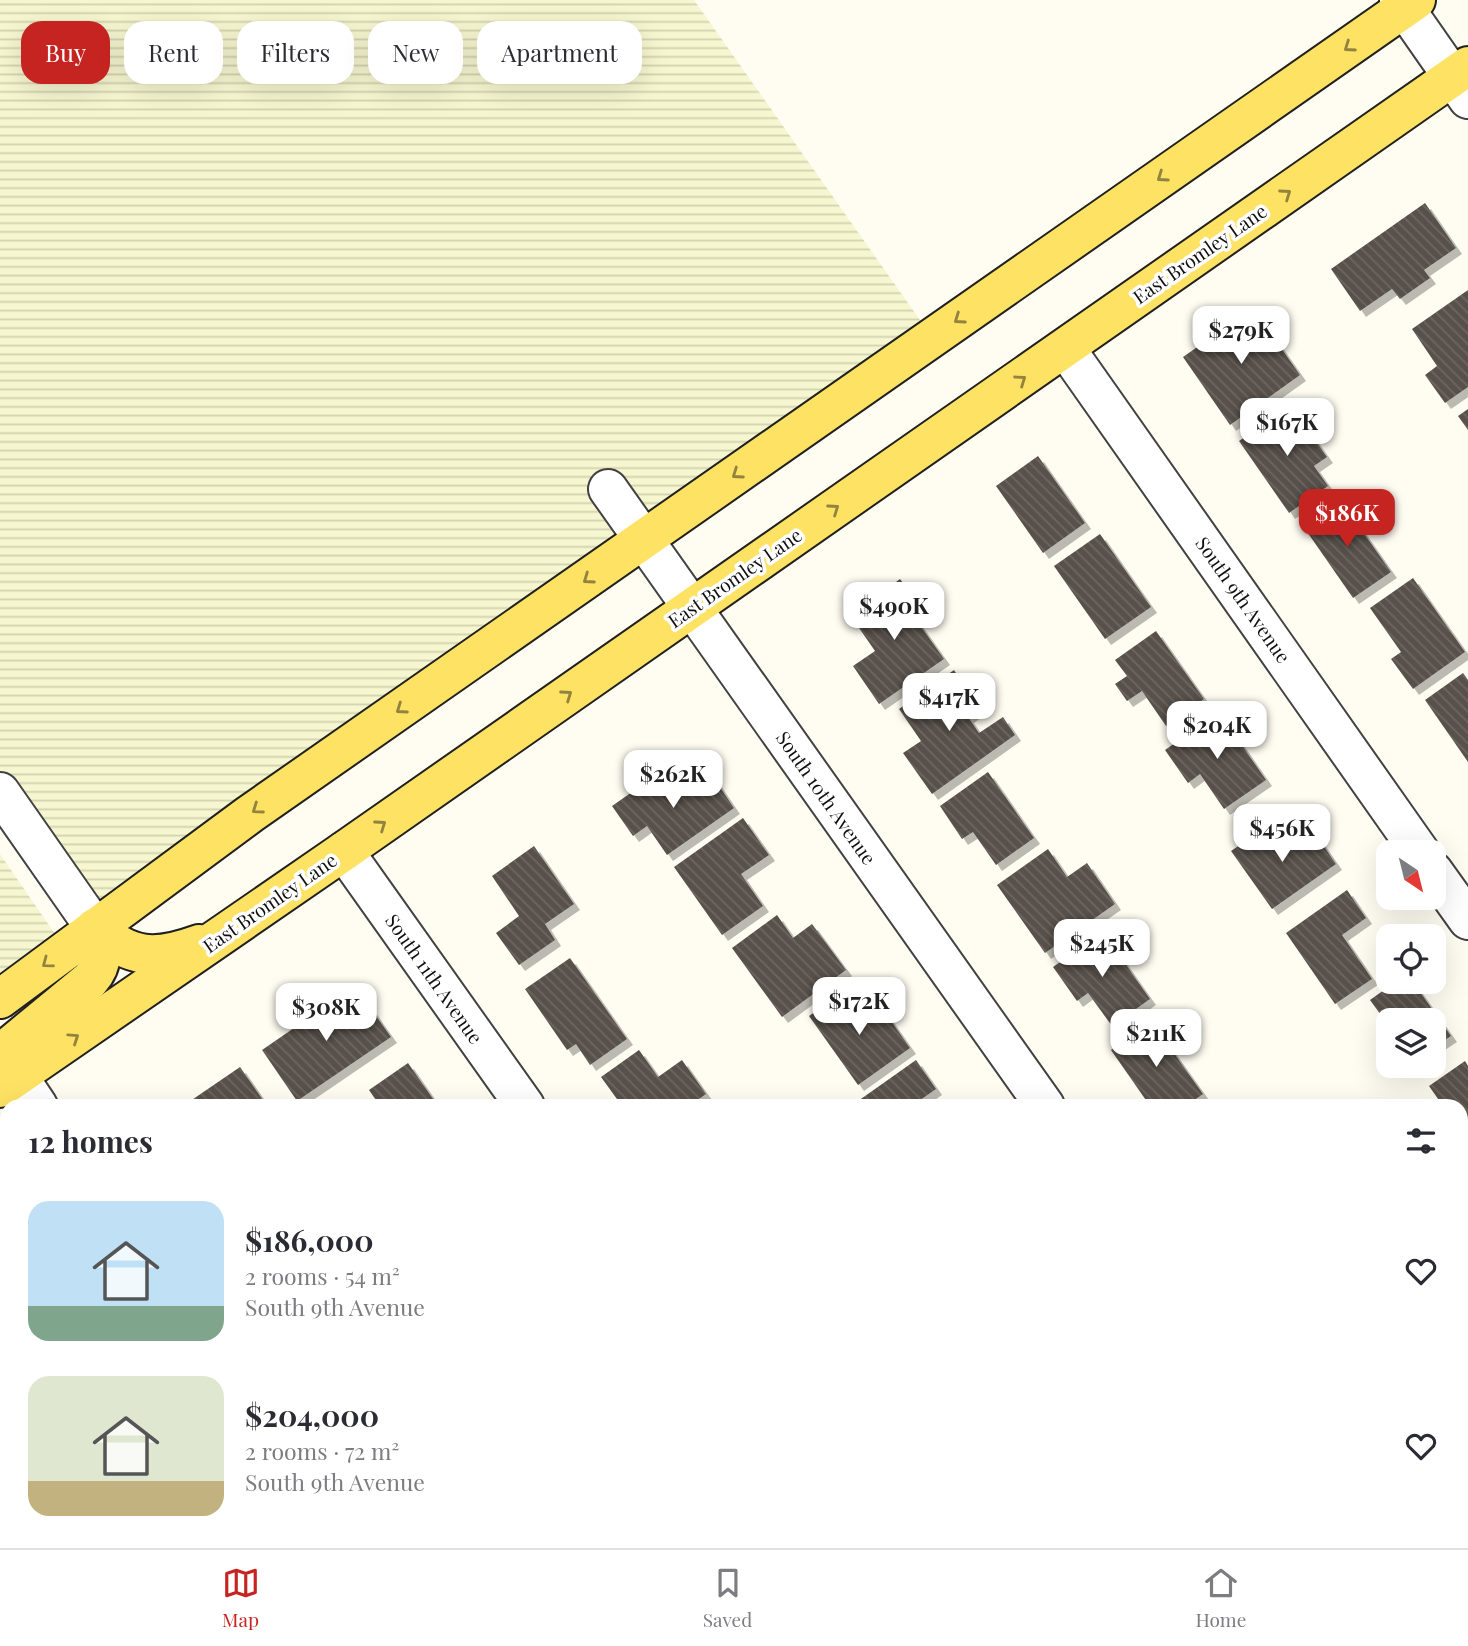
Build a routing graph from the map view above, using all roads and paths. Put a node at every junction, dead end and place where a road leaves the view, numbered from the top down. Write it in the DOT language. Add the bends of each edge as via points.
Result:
graph roads {
  1 [pos="1407,3"];
  2 [pos="1463,81"];
  3 [pos="1066,349"];
  4 [pos="608,489"];
  5 [pos="644,540"];
  6 [pos="692,608"];
  7 [pos="0,792"];
  8 [pos="1412,840"];
  9 [pos="344,851"];
  10 [pos="1446,889"];
  11 [pos="1468,920"];
  12 [pos="95,928"];
  13 [pos="224,934"];
  14 [pos="0,999"];
  15 [pos="14,1081"];
  16 [pos="519,1099"];
  17 [pos="1040,1099"];
  1 -- 2 [label="street"];
  1 -- 5 [label="main road, one-way"];
  3 -- 2 [label="main road, East Bromley Lane, one-way"];
  6 -- 3 [label="main road, East Bromley Lane, one-way"];
  3 -- 8 [label="street, South 9th Avenue"];
  4 -- 5 [label="street, South 10th Avenue"];
  5 -- 6 [label="street, South 10th Avenue"];
  5 -- 12 [label="main road, one-way" via="250,814"];
  9 -- 6 [label="main road, East Bromley Lane, one-way"];
  6 -- 17 [label="street, South 10th Avenue"];
  7 -- 12 [label="street"];
  9 -- 13 [label="main road, East Bromley Lane"];
  9 -- 16 [label="street, South 11th Avenue"];
  10 -- 11 [label="street"];
  12 -- 13 [label="main road" via="118,946 149,956 171,954"];
  12 -- 14 [label="main road, one-way"];
  12 -- 15 [label="main road" via="102,954 96,972"];
  15 -- 13 [label="main road, East Bromley Lane, one-way"];
}
